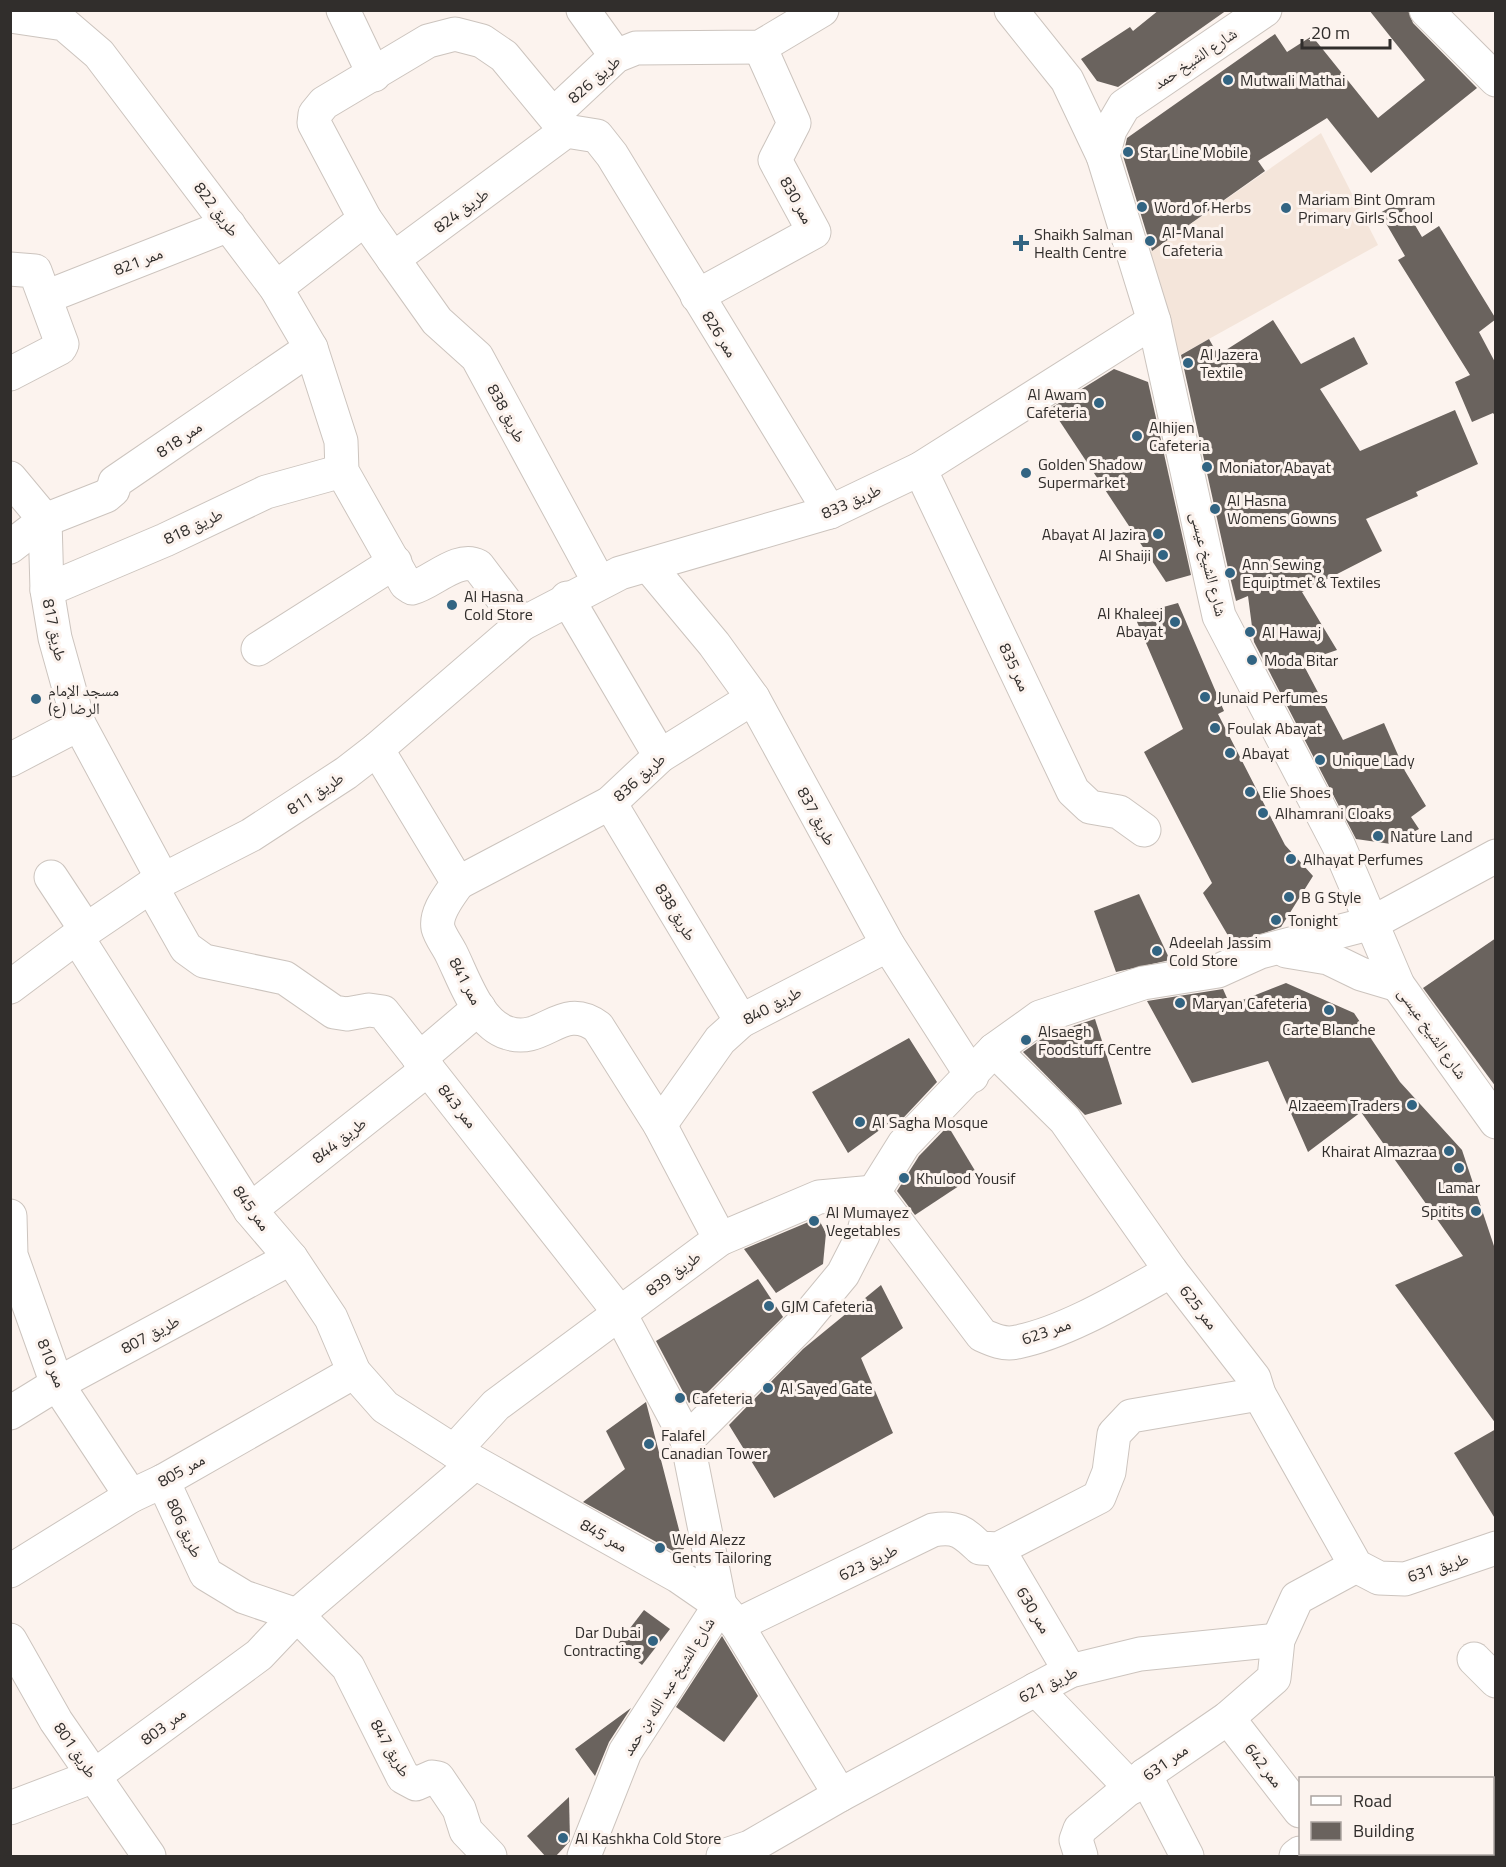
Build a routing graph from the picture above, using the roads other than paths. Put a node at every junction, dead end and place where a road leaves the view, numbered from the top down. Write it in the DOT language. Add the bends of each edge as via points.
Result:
graph roads {
  1 [pos="343,10"];
  2 [pos="583,10"];
  3 [pos="822,10"];
  4 [pos="1011,10"];
  5 [pos="1265,10"];
  6 [pos="1426,10"];
  7 [pos="10,16"];
  8 [pos="759,46"];
  9 [pos="626,52"];
  10 [pos="374,75"];
  11 [pos="1066,80"];
  12 [pos="1496,80"];
  13 [pos="1125,106"];
  14 [pos="560,123"];
  15 [pos="1103,156"];
  16 [pos="365,219"];
  17 [pos="229,225"];
  18 [pos="393,259"];
  19 [pos="10,269"];
  20 [pos="276,288"];
  21 [pos="697,296"];
  22 [pos="46,297"];
  23 [pos="1154,321"];
  24 [pos="311,348"];
  25 [pos="10,374"];
  26 [pos="920,469"];
  27 [pos="342,471"];
  28 [pos="10,478"];
  29 [pos="830,512"];
  30 [pos="45,520"];
  31 [pos="10,547"];
  32 [pos="395,562"];
  33 [pos="649,566"];
  34 [pos="599,582"];
  35 [pos="47,590"];
  36 [pos="567,598"];
  37 [pos="522,624"];
  38 [pos="258,649"];
  39 [pos="753,698"];
  40 [pos="79,724"];
  41 [pos="378,749"];
  42 [pos="660,756"];
  43 [pos="10,760"];
  44 [pos="610,803"];
  45 [pos="1144,830"];
  46 [pos="1496,856"];
  47 [pos="51,878"];
  48 [pos="157,883"];
  49 [pos="458,883"];
  50 [pos="1372,923"];
  51 [pos="82,933"];
  52 [pos="888,945"];
  53 [pos="1260,952"];
  54 [pos="1398,985"];
  55 [pos="10,987"];
  56 [pos="479,1008"];
  57 [pos="741,1021"];
  58 [pos="994,1050"];
  59 [pos="424,1064"];
  60 [pos="972,1076"];
  61 [pos="1496,1122"];
  62 [pos="660,1125"];
  63 [pos="874,1192"];
  64 [pos="250,1210"];
  65 [pos="10,1215"];
  66 [pos="720,1239"];
  67 [pos="291,1258"];
  68 [pos="1171,1271"];
  69 [pos="619,1312"];
  70 [pos="354,1372"];
  71 [pos="57,1383"];
  72 [pos="1259,1394"];
  73 [pos="10,1413"];
  74 [pos="687,1440"];
  75 [pos="465,1457"];
  76 [pos="163,1481"];
  77 [pos="131,1496"];
  78 [pos="1496,1548"];
  79 [pos="998,1549"];
  80 [pos="12,1567"];
  81 [pos="1367,1572"];
  82 [pos="297,1615"];
  83 [pos="728,1615"];
  84 [pos="10,1640"];
  85 [pos="1278,1640"];
  86 [pos="1070,1671"];
  87 [pos="1036,1689"];
  88 [pos="1228,1718"];
  89 [pos="94,1776"];
  90 [pos="1138,1782"];
  91 [pos="840,1796"];
  92 [pos="10,1808"];
  93 [pos="1299,1810"];
  94 [pos="743,1853"];
  95 [pos="149,1857"];
  96 [pos="489,1857"];
  97 [pos="584,1857"];
  98 [pos="1081,1857"];
  99 [pos="1187,1857"];
  1 -- 10 [label="street"];
  2 -- 9 [label="street"];
  3 -- 8 [label="street"];
  4 -- 11 [label="street, شارع الشيخ عيسى"];
  5 -- 13 [label="street, شارع الشيخ حمد"];
  6 -- 12 [label="street"];
  7 -- 17 [label="street, طريق 822" via="64,24 99,54"];
  8 -- 9 [label="street"];
  8 -- 21 [label="street, ممر 830" via="794,123 775,160 814,232"];
  9 -- 14 [label="street, طريق 826"];
  10 -- 14 [label="street" via="428,40 448,35 469,36 504,56"];
  10 -- 16 [label="street" via="324,103 315,114 314,123"];
  11 -- 13 [label="street" via="1108,103"];
  11 -- 15 [label="street, شارع الشيخ عيسى"];
  13 -- 15 [label="street, شارع الشيخ حمد" via="1110,130"];
  14 -- 18 [label="street, طريق 824"];
  14 -- 21 [label="street, ممر 826" via="597,136"];
  15 -- 23 [label="street, شارع الشيخ عيسى"];
  16 -- 18 [label="street"];
  16 -- 20 [label="street"];
  17 -- 20 [label="street, طريق 822"];
  17 -- 22 [label="street, ممر 821"];
  18 -- 34 [label="street, طريق 838" via="437,321 477,357"];
  19 -- 22 [label="street" via="35,271"];
  20 -- 24 [label="street, طريق 822"];
  21 -- 29 [label="street, ممر 826"];
  22 -- 25 [label="street" via="62,346"];
  23 -- 26 [label="street, طريق 833"];
  23 -- 50 [label="street, شارع الشيخ عيسى" via="1219,616 1338,844"];
  24 -- 27 [label="street, طريق 822" via="341,441"];
  24 -- 30 [label="street, ممر 818" via="115,482 106,496"];
  26 -- 29 [label="street, طريق 833"];
  26 -- 45 [label="street, ممر 835" via="1073,791 1090,807 1119,812"];
  27 -- 32 [label="street"];
  27 -- 35 [label="street, طريق 818" via="266,492"];
  28 -- 30 [label="street"];
  29 -- 33 [label="street, طريق 833"];
  30 -- 31 [label="street, ممر 818"];
  30 -- 35 [label="street, طريق 817"];
  32 -- 37 [label="street" via="412,588 471,562"];
  32 -- 38 [label="street"];
  33 -- 34 [label="street, طريق 833"];
  33 -- 39 [label="street, طريق 837"];
  34 -- 36 [label="street, طريق 833"];
  35 -- 40 [label="street, طريق 817" via="55,638"];
  36 -- 37 [label="street, طريق 833"];
  36 -- 42 [label="street"];
  37 -- 41 [label="street, طريق 811"];
  39 -- 42 [label="street, طريق 836"];
  39 -- 52 [label="street, طريق 837"];
  40 -- 43 [label="street"];
  40 -- 48 [label="street, طريق 817"];
  41 -- 48 [label="street, طريق 811" via="251,835"];
  41 -- 49 [label="street"];
  42 -- 44 [label="street, طريق 836"];
  44 -- 49 [label="street, طريق 836"];
  44 -- 57 [label="street, طريق 838"];
  46 -- 50 [label="street"];
  47 -- 51 [label="street"];
  48 -- 51 [label="street, طريق 811"];
  48 -- 59 [label="street, ممر 843" via="186,948 204,961 285,978 334,1012 383,1012"];
  49 -- 56 [label="street, ممر 841" via="442,906 438,927"];
  50 -- 53 [label="street"];
  50 -- 54 [label="street, شارع الشيخ عيسى"];
  51 -- 55 [label="street, طريق 811"];
  51 -- 64 [label="street, ممر 845"];
  52 -- 57 [label="street, طريق 840"];
  52 -- 60 [label="street, طريق 837"];
  53 -- 54 [label="street" via="1294,950 1328,958 1361,974"];
  53 -- 58 [label="street" via="1218,971 1143,983 1040,1017"];
  54 -- 61 [label="street, شارع الشيخ عيسى"];
  56 -- 59 [label="street, طريق 844"];
  56 -- 62 [label="street, ممر 841" via="497,1029 511,1034 530,1034 573,1017 585,1017 598,1027"];
  57 -- 62 [label="street, طريق 840" via="720,1040"];
  58 -- 60 [label="street"];
  58 -- 68 [label="street, ممر 625" via="1065,1119"];
  59 -- 64 [label="street, طريق 844"];
  59 -- 69 [label="street, ممر 843"];
  60 -- 63 [label="street" via="904,1144"];
  62 -- 66 [label="street, ممر 841"];
  63 -- 66 [label="street, طريق 839" via="819,1197"];
  63 -- 68 [label="street, ممر 623" via="982,1335 999,1342 1016,1342 1084,1318"];
  63 -- 74 [label="street" via="863,1235 843,1274 800,1326"];
  64 -- 67 [label="street, ممر 845"];
  65 -- 71 [label="street, ممر 810" via="11,1255"];
  66 -- 69 [label="street, طريق 839"];
  67 -- 70 [label="street, ممر 845" via="331,1318"];
  67 -- 71 [label="street, طريق 807"];
  68 -- 72 [label="street, ممر 625" via="1254,1378"];
  69 -- 74 [label="street, ممر 843"];
  69 -- 75 [label="street, طريق 839" via="496,1405"];
  70 -- 75 [label="street, ممر 845" via="385,1407"];
  70 -- 76 [label="street, ممر 805"];
  71 -- 73 [label="street, طريق 807"];
  71 -- 77 [label="street, ممر 810"];
  72 -- 79 [label="street" via="1131,1416 1114,1434 1109,1472 1099,1497"];
  72 -- 81 [label="street, ممر 625"];
  74 -- 83 [label="street, شارع الشيخ عبد الله بن حمد"];
  75 -- 82 [label="street, ممر 803"];
  75 -- 83 [label="street, ممر 845" via="678,1576"];
  76 -- 77 [label="street, ممر 805"];
  76 -- 82 [label="street, طريق 806" via="206,1574 244,1598"];
  77 -- 80 [label="street, ممر 805"];
  78 -- 81 [label="street, طريق 631" via="1406,1579"];
  79 -- 83 [label="street, طريق 623" via="980,1548 966,1534 951,1527 933,1530"];
  79 -- 86 [label="street, ممر 630"];
  81 -- 85 [label="street" via="1297,1598"];
  82 -- 89 [label="street, ممر 803" via="259,1656"];
  82 -- 96 [label="street, طريق 847" via="348,1667 404,1777 416,1784 438,1778 459,1809 466,1831"];
  83 -- 91 [label="street"];
  83 -- 97 [label="street, شارع الشيخ عبد الله بن حمد" via="625,1752"];
  84 -- 89 [label="street, طريق 801" via="56,1721"];
  85 -- 86 [label="street, طريق 621" via="1140,1654"];
  85 -- 88 [label="street, ممر 631" via="1274,1678"];
  86 -- 87 [label="street, طريق 621"];
  87 -- 90 [label="street"];
  87 -- 91 [label="street, طريق 621"];
  88 -- 90 [label="street, ممر 631"];
  88 -- 93 [label="street, ممر 642"];
  89 -- 92 [label="street, ممر 803"];
  89 -- 95 [label="street, طريق 801"];
  90 -- 98 [label="street, ممر 631" via="1080,1829 1076,1840"];
  90 -- 99 [label="street"];
  91 -- 94 [label="street, طريق 621"];
}
